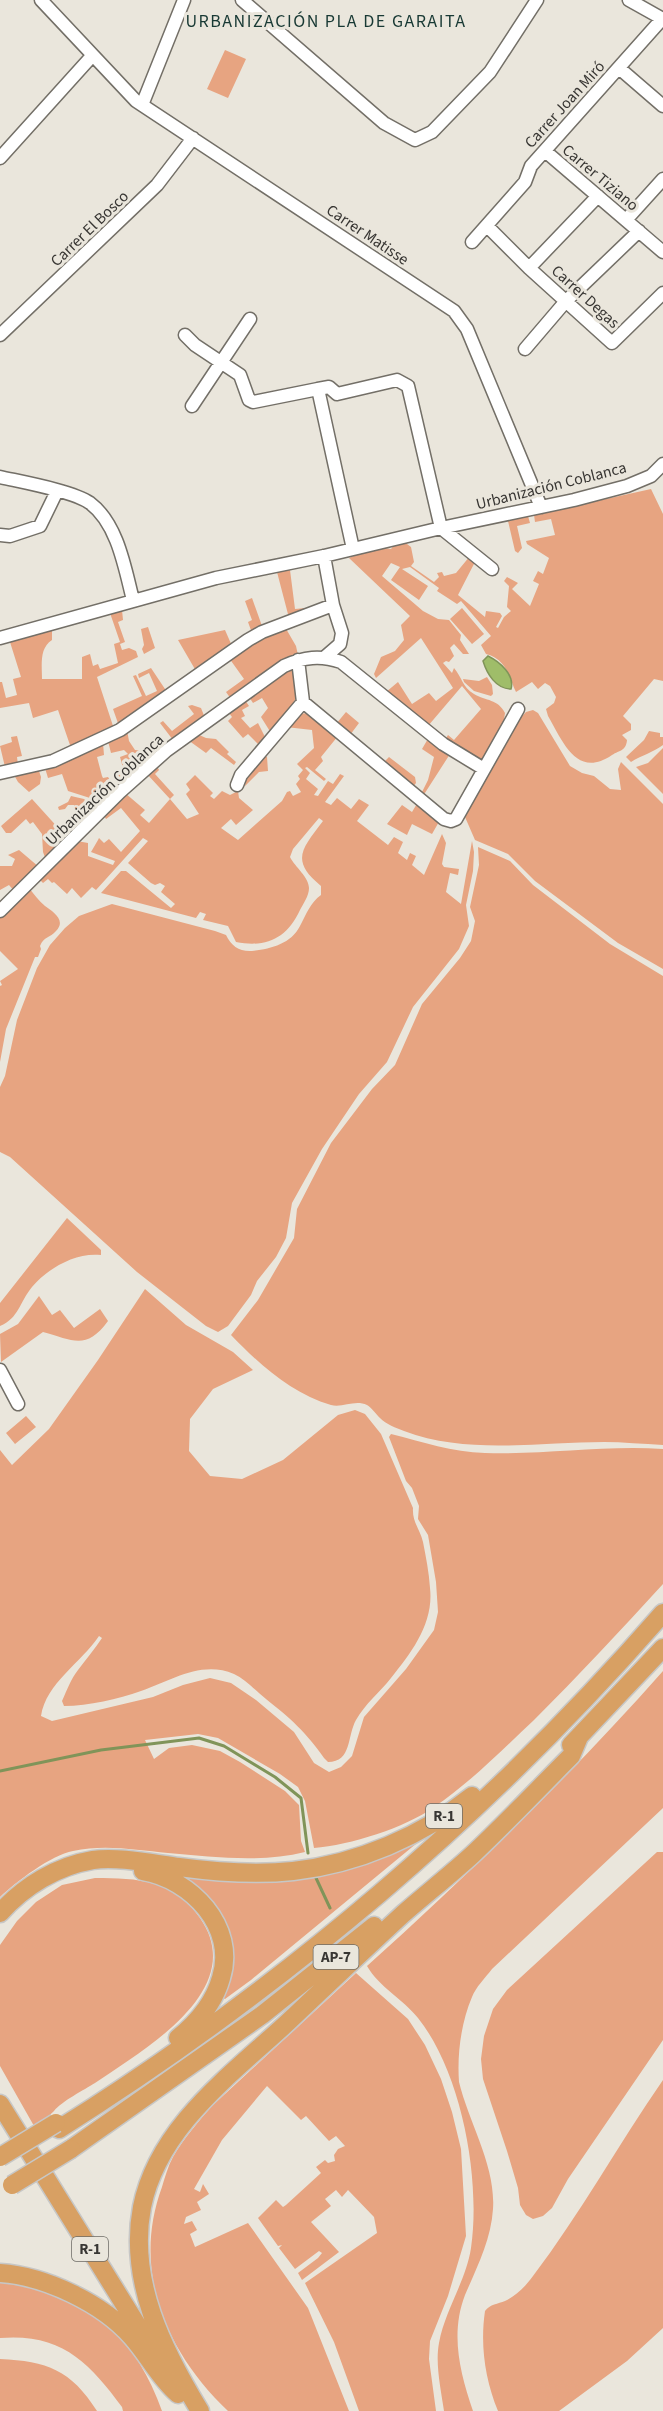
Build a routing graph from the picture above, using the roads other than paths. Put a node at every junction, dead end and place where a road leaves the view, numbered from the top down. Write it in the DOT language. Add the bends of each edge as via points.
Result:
graph roads {
  1 [pos="41,0"];
  2 [pos="184,0"];
  3 [pos="242,0"];
  4 [pos="537,0"];
  5 [pos="629,0"];
  6 [pos="663,19"];
  7 [pos="92,56"];
  8 [pos="619,68"];
  9 [pos="142,105"];
  10 [pos="663,106"];
  11 [pos="193,138"];
  12 [pos="545,151"];
  13 [pos="0,158"];
  14 [pos="663,179"];
  15 [pos="598,196"];
  16 [pos="626,220"];
  17 [pos="487,226"];
  18 [pos="639,231"];
  19 [pos="472,242"];
  20 [pos="663,252"];
  21 [pos="529,268"];
  22 [pos="663,293"];
  23 [pos="566,301"];
  24 [pos="250,319"];
  25 [pos="0,335"];
  26 [pos="185,335"];
  27 [pos="525,349"];
  28 [pos="222,363"];
  29 [pos="318,389"];
  30 [pos="192,406"];
  31 [pos="663,464"];
  32 [pos="0,477"];
  33 [pos="57,490"];
  34 [pos="542,507"];
  35 [pos="441,528"];
  36 [pos="0,535"];
  37 [pos="353,549"];
  38 [pos="324,556"];
  39 [pos="492,569"];
  40 [pos="133,600"];
  41 [pos="333,605"];
  42 [pos="0,638"];
  43 [pos="325,657"];
  44 [pos="298,660"];
  45 [pos="303,702"];
  46 [pos="518,709"];
  47 [pos="484,769"];
  48 [pos="0,773"];
  49 [pos="237,784"];
  50 [pos="0,911"];
  51 [pos="0,1370"];
  52 [pos="18,1404"];
  53 [pos="663,1613"];
  54 [pos="663,1648"];
  55 [pos="579,1737"];
  56 [pos="535,1749"];
  57 [pos="0,1913"];
  58 [pos="0,1925"];
  59 [pos="0,2092"];
  60 [pos="0,2104"];
  61 [pos="58,2126"];
  62 [pos="1,2160"];
  63 [pos="6,2188"];
  64 [pos="0,2273"];
  65 [pos="182,2392"];
  66 [pos="188,2411"];
  67 [pos="200,2411"];
  1 -- 7 [label="street, Carrer Matisse"];
  2 -- 9 [label="street"];
  3 -- 4 [label="street" via="384,123 415,140 432,132 490,72"];
  5 -- 6 [label="street"];
  6 -- 8 [label="street, Carrer Joan Miró"];
  7 -- 9 [label="street, Carrer Matisse"];
  7 -- 13 [label="street"];
  8 -- 10 [label="street"];
  8 -- 12 [label="street, Carrer Joan Miró"];
  9 -- 11 [label="street, Carrer Matisse"];
  11 -- 25 [label="street, Carrer El Bosco" via="157,186"];
  11 -- 34 [label="street, Carrer Matisse" via="454,311 467,329"];
  12 -- 15 [label="street, Carrer Tiziano"];
  12 -- 17 [label="street, Carrer Joan Miró" via="531,166 525,182"];
  14 -- 16 [label="street"];
  15 -- 16 [label="street, Carrer Tiziano"];
  15 -- 21 [label="street"];
  16 -- 18 [label="street, Carrer Tiziano"];
  17 -- 19 [label="street, Carrer Joan Miró"];
  17 -- 21 [label="street, Carrer Degas"];
  18 -- 20 [label="street, Carrer Tiziano"];
  18 -- 23 [label="street"];
  21 -- 23 [label="street, Carrer Degas"];
  22 -- 23 [label="street, Carrer Degas" via="612,343"];
  23 -- 27 [label="street"];
  24 -- 28 [label="street"];
  26 -- 28 [label="street"];
  28 -- 29 [label="street" via="240,375 253,402"];
  28 -- 30 [label="street"];
  29 -- 35 [label="street" via="329,387 337,394 397,380 408,386"];
  29 -- 37 [label="street"];
  31 -- 34 [label="street, Urbanización Coblanca" via="651,476 627,486"];
  32 -- 33 [label="street"];
  33 -- 36 [label="street" via="40,526 10,536"];
  33 -- 40 [label="street" via="89,502 107,521"];
  34 -- 35 [label="street, Urbanización Coblanca"];
  35 -- 37 [label="street, Urbanización Coblanca"];
  35 -- 39 [label="street"];
  37 -- 38 [label="street, Urbanización Coblanca"];
  38 -- 40 [label="street, Urbanización Coblanca"];
  38 -- 41 [label="street"];
  40 -- 42 [label="street, Urbanización Coblanca"];
  41 -- 43 [label="street" via="342,633 340,644"];
  41 -- 48 [label="street, Urbanización Coblanca" via="248,640 120,730 53,761"];
  43 -- 44 [label="street, Urbanización Coblanca"];
  43 -- 47 [label="street" via="346,665 444,744"];
  44 -- 45 [label="street"];
  44 -- 50 [label="street, Urbanización Coblanca" via="284,666 166,751"];
  45 -- 47 [label="street" via="444,819 456,819"];
  45 -- 49 [label="street"];
  46 -- 47 [label="street"];
  51 -- 52 [label="street"];
  53 -- 56 [label="highway, AP-7"];
  54 -- 55 [label="highway, AP-7"];
  55 -- 63 [label="highway, AP-7, bridge" via="464,1848 363,1936 262,2015 71,2149"];
  55 -- 65 [label="highway" via="571,1756 471,1855 195,2110 158,2160 142,2207 142,2279 156,2329"];
  56 -- 57 [label="highway, R-1" via="519,1755 432,1824 340,1863 291,1872 252,1873 94,1860 46,1874"];
  56 -- 61 [label="highway, AP-7" via="438,1842 321,1942 184,2047"];
  58 -- 61 [label="highway" via="27,1899 65,1876 110,1868 148,1872 179,1884 200,1901 220,1932 224,1951 222,1976 202,2016 163,2050"];
  59 -- 65 [label="highway"];
  60 -- 65 [label="highway, R-1"];
  61 -- 62 [label="highway, AP-7"];
  64 -- 65 [label="highway" via="41,2281 73,2293 109,2316 130,2335 169,2387"];
  65 -- 66 [label="highway, R-1"];
  65 -- 67 [label="highway"];
}
